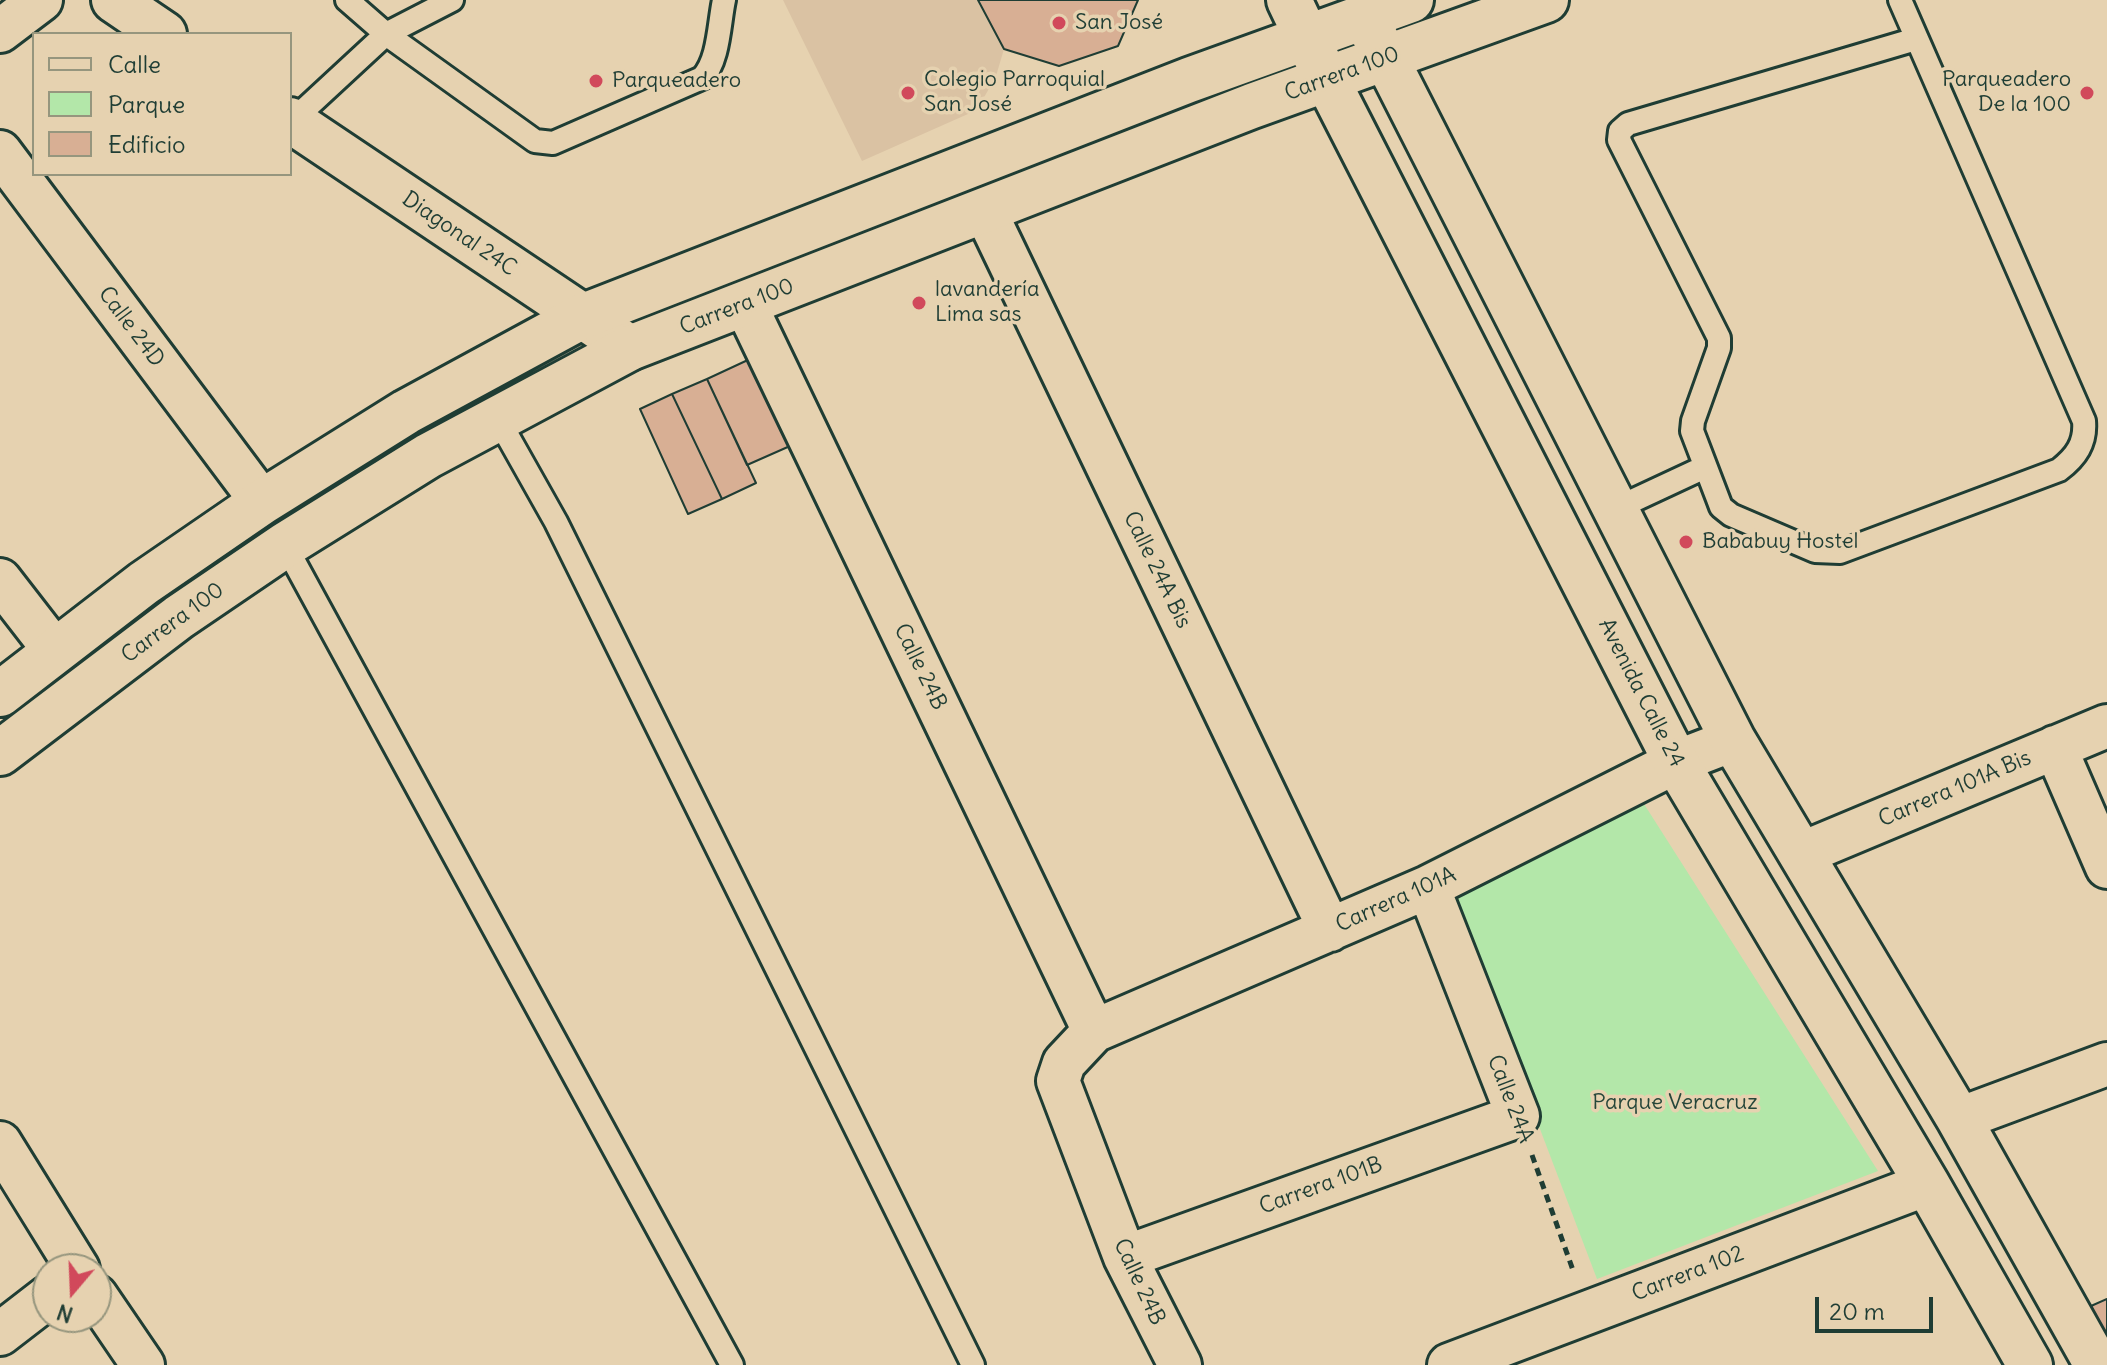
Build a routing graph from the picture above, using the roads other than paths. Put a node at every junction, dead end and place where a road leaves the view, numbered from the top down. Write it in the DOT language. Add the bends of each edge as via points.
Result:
graph roads {
  1 [pos="41,0"];
  2 [pos="347,0"];
  3 [pos="452,0"];
  4 [pos="724,0"];
  5 [pos="1411,0"];
  6 [pos="1546,0"];
  7 [pos="1900,0"];
  8 [pos="126,2"];
  9 [pos="1362,8"];
  10 [pos="1298,19"];
  11 [pos="0,31"];
  12 [pos="162,32"];
  13 [pos="386,34"];
  14 [pos="1916,39"];
  15 [pos="1384,59"];
  16 [pos="1327,80"];
  17 [pos="292,119"];
  18 [pos="292,121"];
  19 [pos="0,152"];
  20 [pos="985,211"];
  21 [pos="745,304"];
  22 [pos="581,317"];
  23 [pos="630,348"];
  24 [pos="498,419"];
  25 [pos="1705,467"];
  26 [pos="262,502"];
  27 [pos="1615,509"];
  28 [pos="285,545"];
  29 [pos="0,580"];
  30 [pos="55,651"];
  31 [pos="0,694"];
  32 [pos="2107,726"];
  33 [pos="1733,740"];
  34 [pos="2055,747"];
  35 [pos="0,753"];
  36 [pos="1676,762"];
  37 [pos="1803,853"];
  38 [pos="2107,867"];
  39 [pos="1428,887"];
  40 [pos="1330,930"];
  41 [pos="1094,1031"];
  42 [pos="1064,1063"];
  43 [pos="2107,1064"];
  44 [pos="1518,1116"];
  45 [pos="1959,1119"];
  46 [pos="0,1143"];
  47 [pos="1927,1184"];
  48 [pos="68,1253"];
  49 [pos="1125,1257"];
  50 [pos="32,1309"];
  51 [pos="112,1319"];
  52 [pos="0,1334"];
  53 [pos="143,1365"];
  54 [pos="732,1365"];
  55 [pos="973,1365"];
  56 [pos="1180,1365"];
  57 [pos="1449,1365"];
  58 [pos="2030,1365"];
  59 [pos="2097,1365"];
  1 -- 11 [label="street"];
  2 -- 13 [label="lane"];
  3 -- 13 [label="lane"];
  4 -- 13 [label="lane" via="712,60 702,78 553,143 535,141"];
  5 -- 9 [label="main road"];
  6 -- 15 [label="main road, Carrera 100"];
  7 -- 14 [label="lane"];
  8 -- 12 [label="main road"];
  9 -- 10 [label="main road"];
  9 -- 15 [label="main road"];
  10 -- 16 [label="main road, Avenida Calle 24"];
  10 -- 22 [label="main road" via="1189,80"];
  13 -- 17 [label="lane"];
  14 -- 25 [label="lane" via="1628,124 1620,131 1619,140 1719,338 1693,421"];
  14 -- 25 [label="lane" via="2084,421 2080,448 2059,470 1840,552 1815,551 1731,515 1721,507"];
  15 -- 16 [label="main road, Carrera 100"];
  15 -- 27 [label="main road"];
  16 -- 20 [label="main road, Carrera 100"];
  16 -- 36 [label="main road, Avenida Calle 24"];
  18 -- 22 [label="main road, Diagonal 24C"];
  19 -- 26 [label="street, Calle 24D"];
  20 -- 21 [label="main road, Carrera 100"];
  20 -- 40 [label="street, Calle 24A Bis"];
  21 -- 23 [label="main road, Carrera 100"];
  21 -- 41 [label="street, Calle 24B"];
  22 -- 23 [label="main road, Diagonal 24C"];
  22 -- 26 [label="main road" via="406,412"];
  23 -- 24 [label="main road, Carrera 100"];
  24 -- 28 [label="main road, Carrera 100"];
  24 -- 55 [label="lane" via="563,536"];
  25 -- 27 [label="lane"];
  26 -- 30 [label="main road"];
  27 -- 33 [label="main road"];
  28 -- 35 [label="main road, Carrera 100" via="179,617"];
  28 -- 54 [label="lane"];
  29 -- 30 [label="street"];
  30 -- 31 [label="main road"];
  32 -- 34 [label="street, Carrera 101A Bis"];
  33 -- 36 [label="street, Carrera 101A"];
  33 -- 37 [label="main road"];
  34 -- 37 [label="street, Carrera 101A Bis"];
  34 -- 38 [label="street"];
  36 -- 39 [label="street, Carrera 101A"];
  36 -- 47 [label="main road, Avenida Calle 24"];
  37 -- 45 [label="main road"];
  39 -- 40 [label="street, Carrera 101A"];
  39 -- 44 [label="street, Calle 24A"];
  40 -- 41 [label="street, Carrera 101A"];
  41 -- 42 [label="street, Carrera 101A"];
  42 -- 49 [label="street, Calle 24B" via="1058,1081"];
  43 -- 45 [label="street"];
  44 -- 49 [label="street, Carrera 101B"];
  45 -- 59 [label="main road"];
  46 -- 48 [label="street"];
  47 -- 57 [label="street, Carrera 102"];
  47 -- 58 [label="main road, Avenida Calle 24"];
  49 -- 56 [label="street, Calle 24B"];
  50 -- 52 [label="street"];
  51 -- 53 [label="street"];
}
